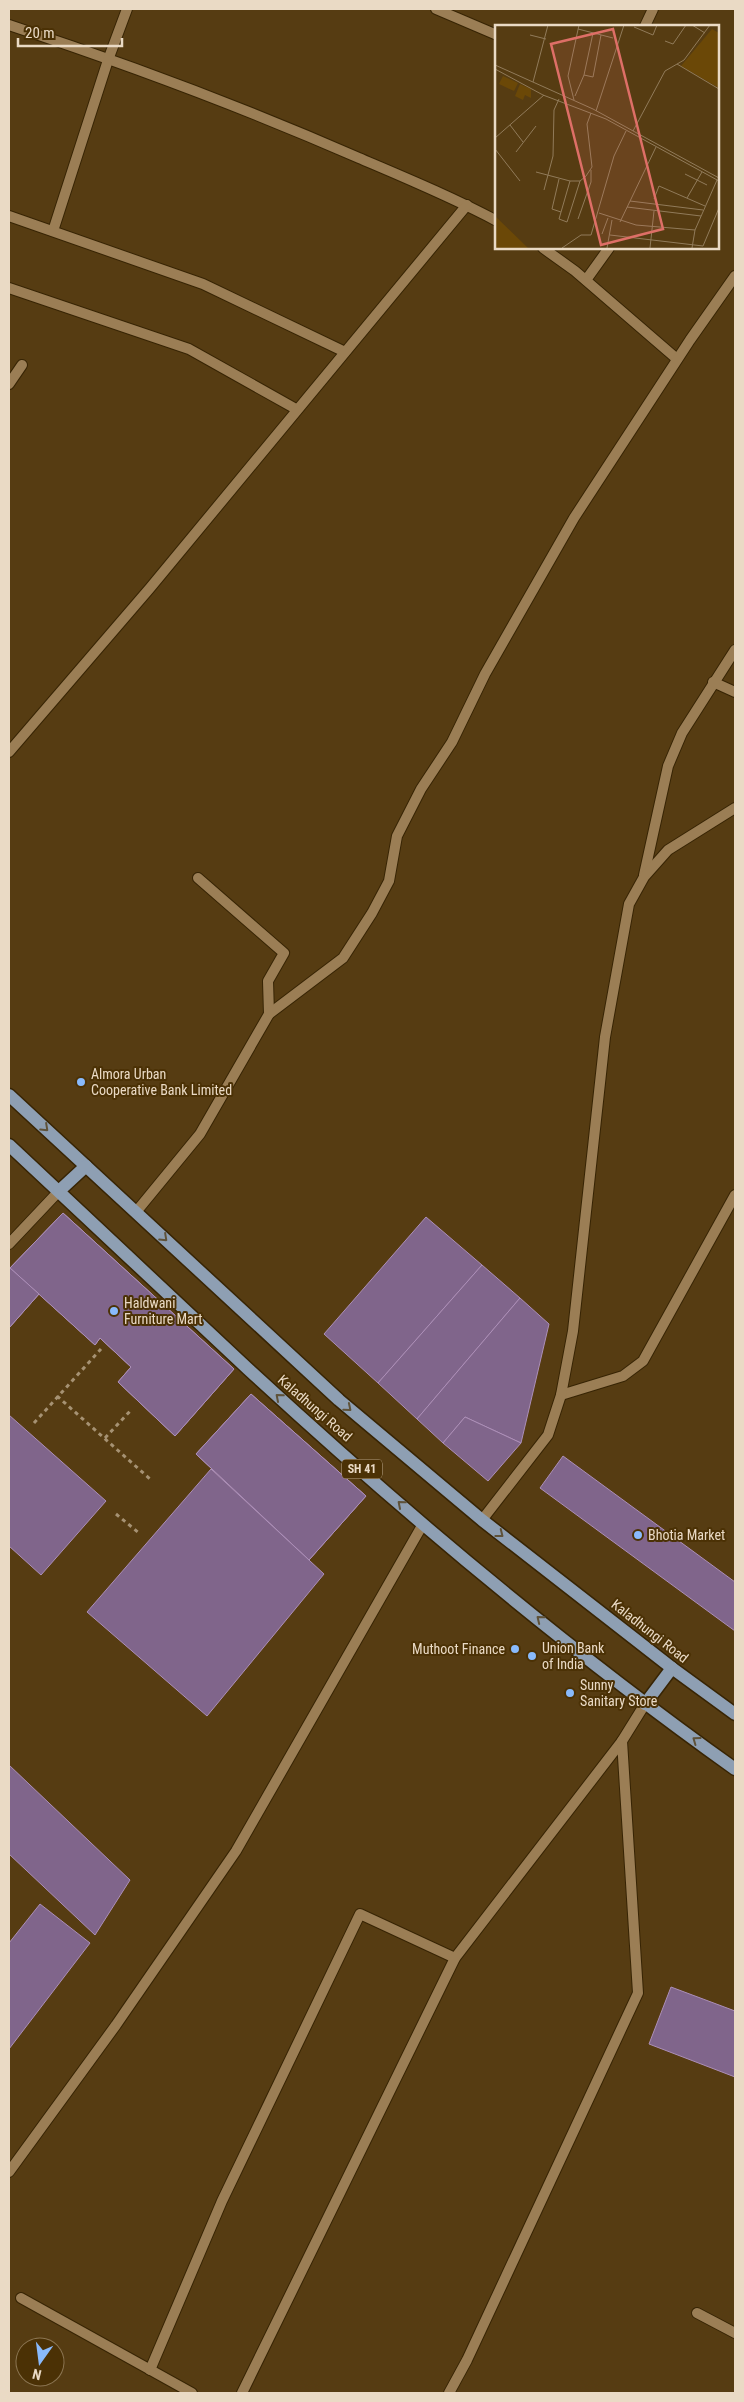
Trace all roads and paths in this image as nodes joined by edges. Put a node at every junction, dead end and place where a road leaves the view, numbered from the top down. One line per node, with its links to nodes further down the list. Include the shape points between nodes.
1 (127, 9): 7 (street)
2 (436, 9): 6 (street)
3 (653, 9): 5 (street)
4 (9, 25): 7 (street)
5 (645, 25)
6 (495, 35)
7 (108, 60): 8 (street, via 293,129); 11 (street)
8 (467, 205): 10 (street); 17 (street)
9 (9, 216): 11 (street)
10 (495, 220)
11 (53, 231): 17 (street, via 203,284)
12 (546, 249): 15 (street)
13 (608, 249): 15 (street)
14 (735, 276): 18 (street)
15 (586, 280): 18 (street)
16 (9, 288): 21 (street, via 189,349)
17 (344, 351): 21 (street)
18 (677, 359): 29 (street, via 574,518 485,674 452,742 421,789 397,836 389,881 372,913 343,958)
19 (22, 365): 20 (street)
20 (9, 384)
21 (296, 409): 25 (street, via 150,588)
22 (735, 650): 23 (street)
23 (713, 682): 24 (street); 27 (street, via 682,733 668,766)
24 (735, 692)
25 (9, 752)
26 (735, 808): 27 (street, via 668,850)
27 (644, 877): 38 (street, via 629,904 606,1027 573,1331)
28 (198, 878): 29 (street, via 284,953 268,981)
29 (269, 1014): 35 (street, via 200,1134)
30 (9, 1095): 32 (main road, Kaladhungi Road / SH 41, one-way to 32)
31 (9, 1145): 33 (main road, Kaladhungi Road / SH 41)
32 (86, 1166): 33 (main road); 35 (main road, Kaladhungi Road / SH 41)
33 (59, 1191): 36 (street); 46 (main road, Kaladhungi Road / SH 41, one-way to 33, via 250,1370)
34 (735, 1195): 38 (street, via 644,1361 623,1376)
35 (136, 1212): 45 (main road, Kaladhungi Road / SH 41, one-way to 45, via 339,1400)
36 (9, 1244)
37 (101, 1349): 39 (path)
38 (561, 1395): 45 (street, via 548,1435)
39 (57, 1396): 41 (path); 42 (path)
40 (132, 1409): 42 (path)
41 (34, 1423)
42 (105, 1438): 43 (path)
43 (150, 1479)
44 (116, 1514): 47 (path)
45 (482, 1520): 48 (main road, Kaladhungi Road / SH 41, one-way to 48)
46 (424, 1524): 49 (main road, Kaladhungi Road / SH 41, one-way to 46); 54 (street, via 236,1851)
47 (138, 1533)
48 (672, 1668): 49 (main road); 50 (main road, Kaladhungi Road / SH 41)
49 (645, 1704): 51 (street); 52 (main road, Kaladhungi Road / SH 41, one-way to 49)
50 (735, 1714)
51 (622, 1741): 53 (street); 61 (street, via 638,1993 472,2351)
52 (735, 1769)
53 (455, 1958): 58 (street, via 360,1914 222,2201); 60 (street)
54 (9, 2172)
55 (21, 2298): 58 (street)
56 (697, 2313): 57 (street)
57 (735, 2333)
58 (150, 2370): 59 (street)
59 (192, 2393)
60 (242, 2393)
61 (449, 2393)

